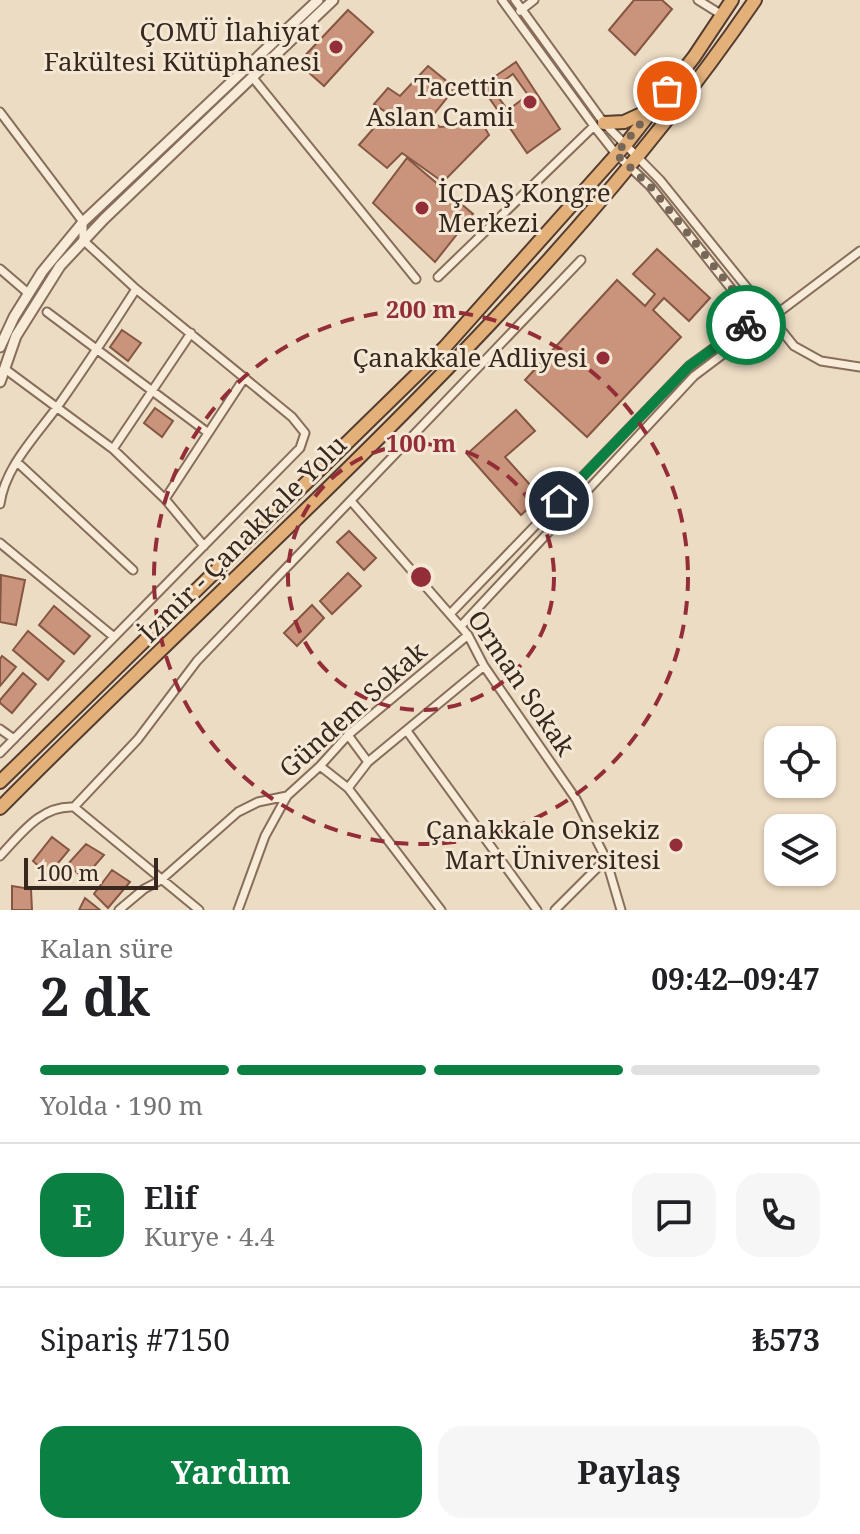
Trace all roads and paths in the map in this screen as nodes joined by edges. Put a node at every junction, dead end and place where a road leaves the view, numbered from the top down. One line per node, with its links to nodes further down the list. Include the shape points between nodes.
1 (318, 0): 22 (street)
2 (333, 0): 12 (street)
3 (502, 0): 11 (street)
4 (515, 0): 9 (street)
5 (534, 0): 9 (street)
6 (698, 0): 10 (street)
7 (732, 0): 10 (highway, İzmir - Çanakkale Yolu)
8 (755, 0): 18 (highway, İzmir - Çanakkale Yolu)
9 (522, 10): 11 (street); 15 (street)
10 (722, 15): 13 (highway, İzmir - Çanakkale Yolu)
11 (513, 16): 15 (street)
12 (253, 78): 23 (street); 28 (street)
13 (654, 108): 15 (highway, via 624,122); 16 (highway, İzmir - Çanakkale Yolu)
14 (0, 112): 22 (street)
15 (599, 124): 16 (street); 17 (street); 27 (street)
16 (626, 144): 17 (highway, İzmir - Çanakkale Yolu); 18 (street)
17 (616, 154): 19 (street); 65 (highway, İzmir - Çanakkale Yolu, via 445,347)
18 (639, 157): 19 (highway, İzmir - Çanakkale Yolu); 20 (street)
19 (630, 167): 21 (street); 69 (highway, İzmir - Çanakkale Yolu, via 474,342)
20 (674, 199): 21 (street); 32 (street)
21 (666, 205): 33 (street)
22 (83, 222): 23 (street); 30 (street)
23 (83, 240): 29 (street); 39 (street, via 16,336)
24 (860, 251): 32 (street)
25 (581, 260): 48 (street)
26 (0, 269): 30 (street)
27 (438, 277)
28 (416, 279)
29 (136, 289): 35 (street); 37 (street)
30 (28, 293): 36 (street)
31 (47, 312): 37 (street)
32 (772, 317): 34 (street); 38 (street, via 794,346 821,361)
33 (755, 318): 34 (street); 53 (street, via 689,366)
34 (761, 327): 54 (street, via 694,376)
35 (191, 333): 40 (street); 42 (street)
36 (0, 347)
37 (97, 350): 42 (street); 43 (street)
38 (860, 367)
39 (5, 369): 41 (street); 43 (street)
40 (245, 377): 44 (street); 51 (street, via 305,433 300,448)
41 (0, 382)
42 (151, 392): 44 (street); 45 (street)
43 (57, 407): 45 (street); 46 (street)
44 (207, 432): 47 (street)
45 (113, 449): 47 (street)
46 (17, 462): 49 (street); 52 (street)
47 (165, 499): 51 (street)
48 (351, 501): 53 (street, Orman Sokak); 68 (street, via 197,661 138,739)
49 (0, 504)
50 (0, 543): 56 (street)
51 (204, 546): 56 (street)
52 (133, 570)
53 (451, 613): 54 (street, Orman Sokak)
54 (461, 626): 55 (street, Orman Sokak)
55 (468, 635): 57 (street, Orman Sokak); 60 (street, Gündem Sokak)
56 (114, 637): 61 (street)
57 (484, 666): 59 (street); 71 (street, Orman Sokak, via 576,799)
58 (0, 729): 61 (street)
59 (407, 731): 63 (street); 77 (street)
60 (348, 735): 63 (street); 64 (street, Gündem Sokak)
61 (14, 739): 62 (street)
62 (0, 753)
63 (368, 762): 66 (street)
64 (320, 766): 66 (street); 67 (street, Gündem Sokak)
65 (0, 782)
66 (348, 788): 76 (street)
67 (287, 796): 72 (street, via 238,812); 75 (street, Gündem Sokak, via 265,836)
68 (74, 807): 70 (street, via 59,806 39,816); 72 (street)
69 (0, 808)
70 (0, 856)
71 (606, 859): 78 (street); 79 (street, Orman Sokak)
72 (161, 880): 73 (street); 74 (street)
73 (119, 910)
74 (199, 910)
75 (238, 910)
76 (441, 910)
77 (537, 910)
78 (555, 910)
79 (621, 910)

